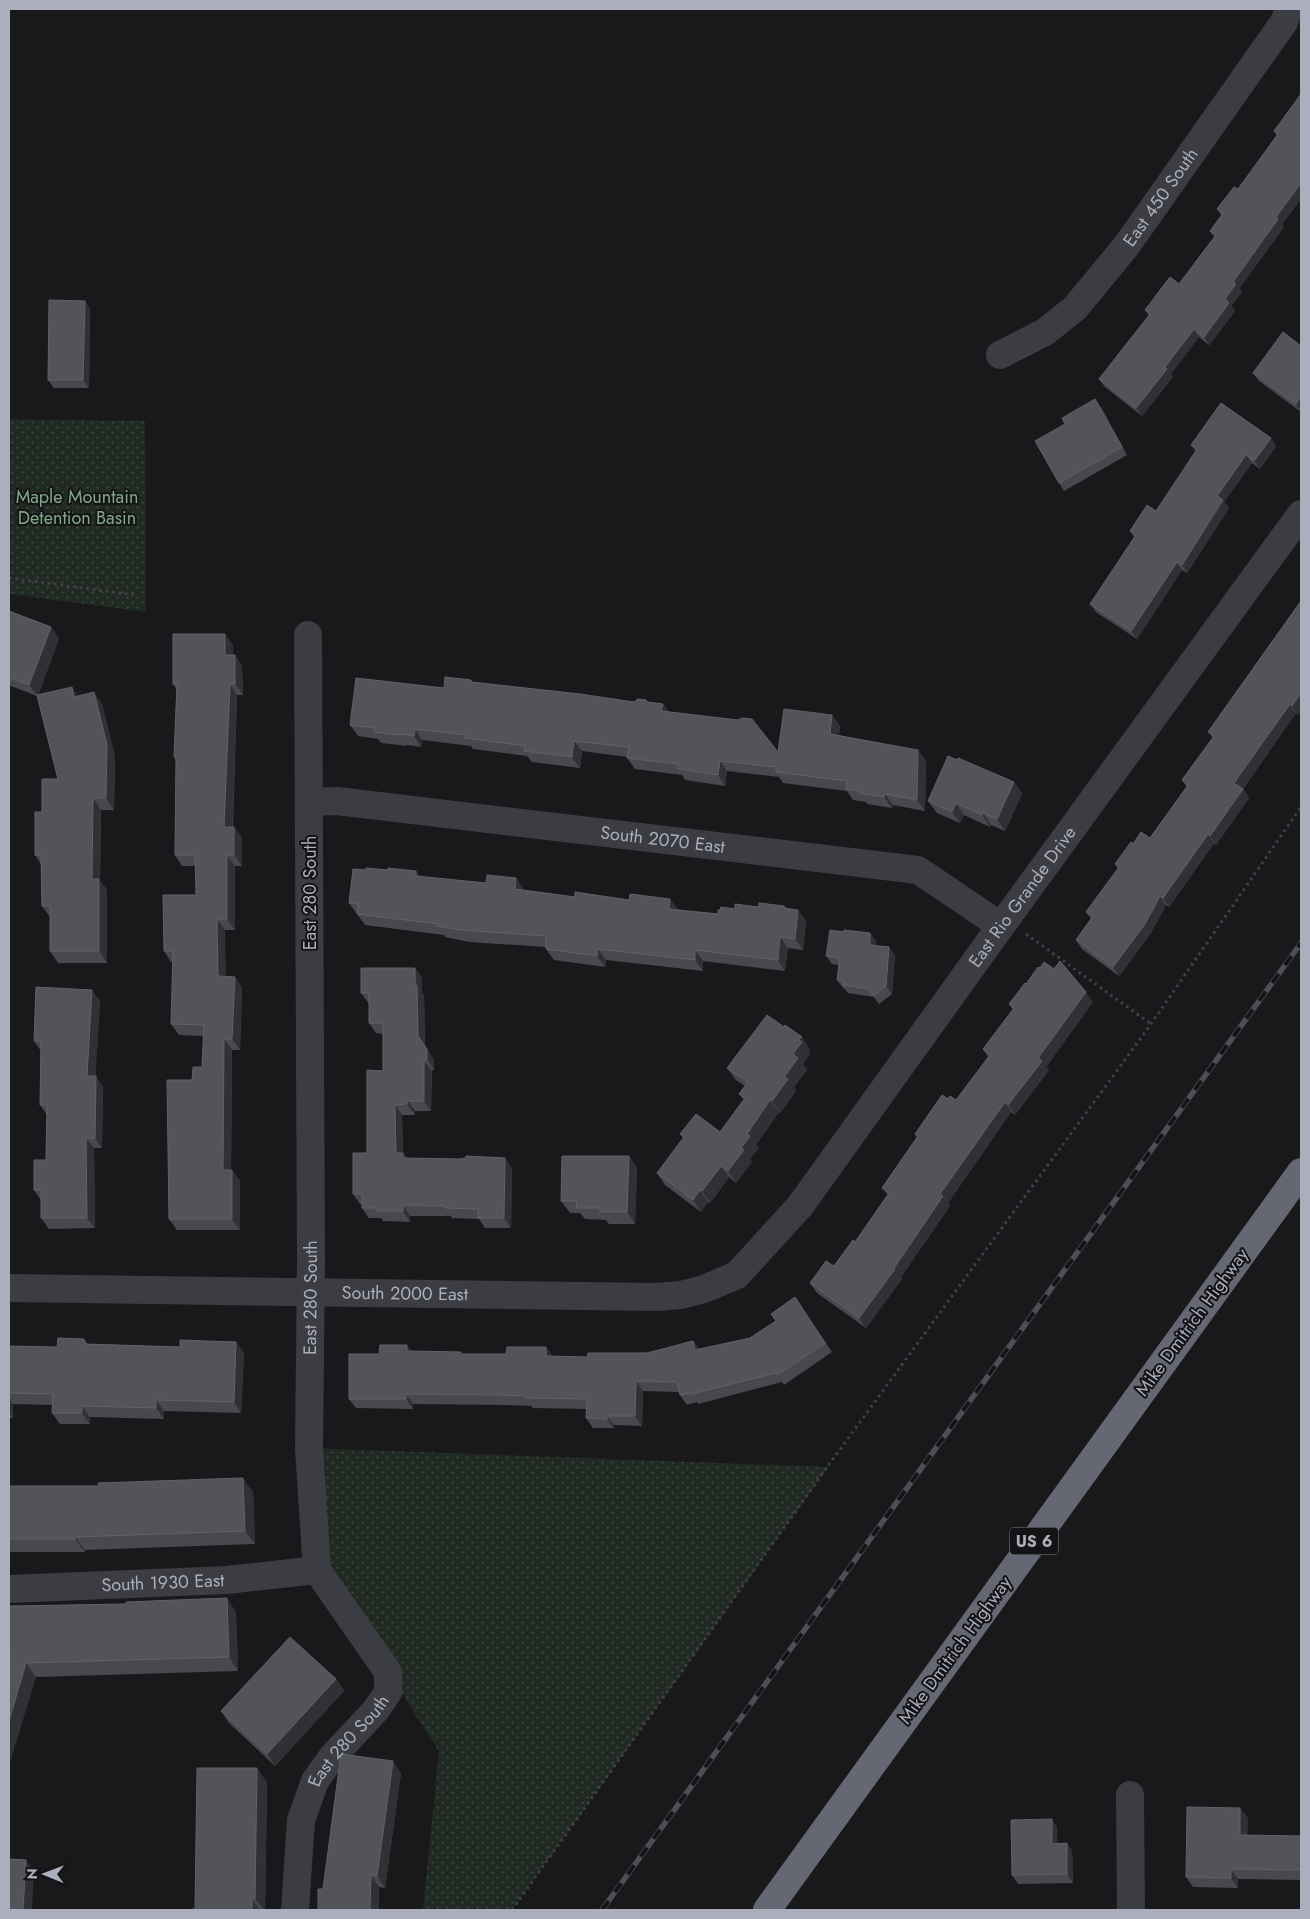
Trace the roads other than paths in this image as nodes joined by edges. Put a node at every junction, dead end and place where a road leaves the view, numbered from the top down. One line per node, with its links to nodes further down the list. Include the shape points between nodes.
1 (1289, 9): 2 (street, East 450 South, via 1284,22 1127,245 1075,308 1046,332)
2 (1000, 354)
3 (1301, 514): 6 (street, East Rio Grande Drive)
4 (308, 635): 5 (street, East 280 South)
5 (309, 802): 6 (street, South 2070 East, via 337,801 918,870); 10 (street, East 280 South)
6 (1013, 930): 8 (street, East Rio Grande Drive, via 800,1206)
7 (1301, 1172): 15 (highway, Mike Dmitrich Highway / US 6)
8 (737, 1275): 10 (street, South 2000 East, via 704,1289 657,1297)
9 (9, 1288): 10 (street, South 2000 East)
10 (311, 1292): 11 (street, East 280 South, via 309,1448)
11 (317, 1570): 12 (street, South 1930 East, via 227,1580); 14 (street, East 280 South, via 388,1672 388,1692 315,1781 301,1820)
12 (9, 1589)
13 (1130, 1795): 16 (street)
14 (294, 1910)
15 (767, 1910)
16 (1131, 1910)

